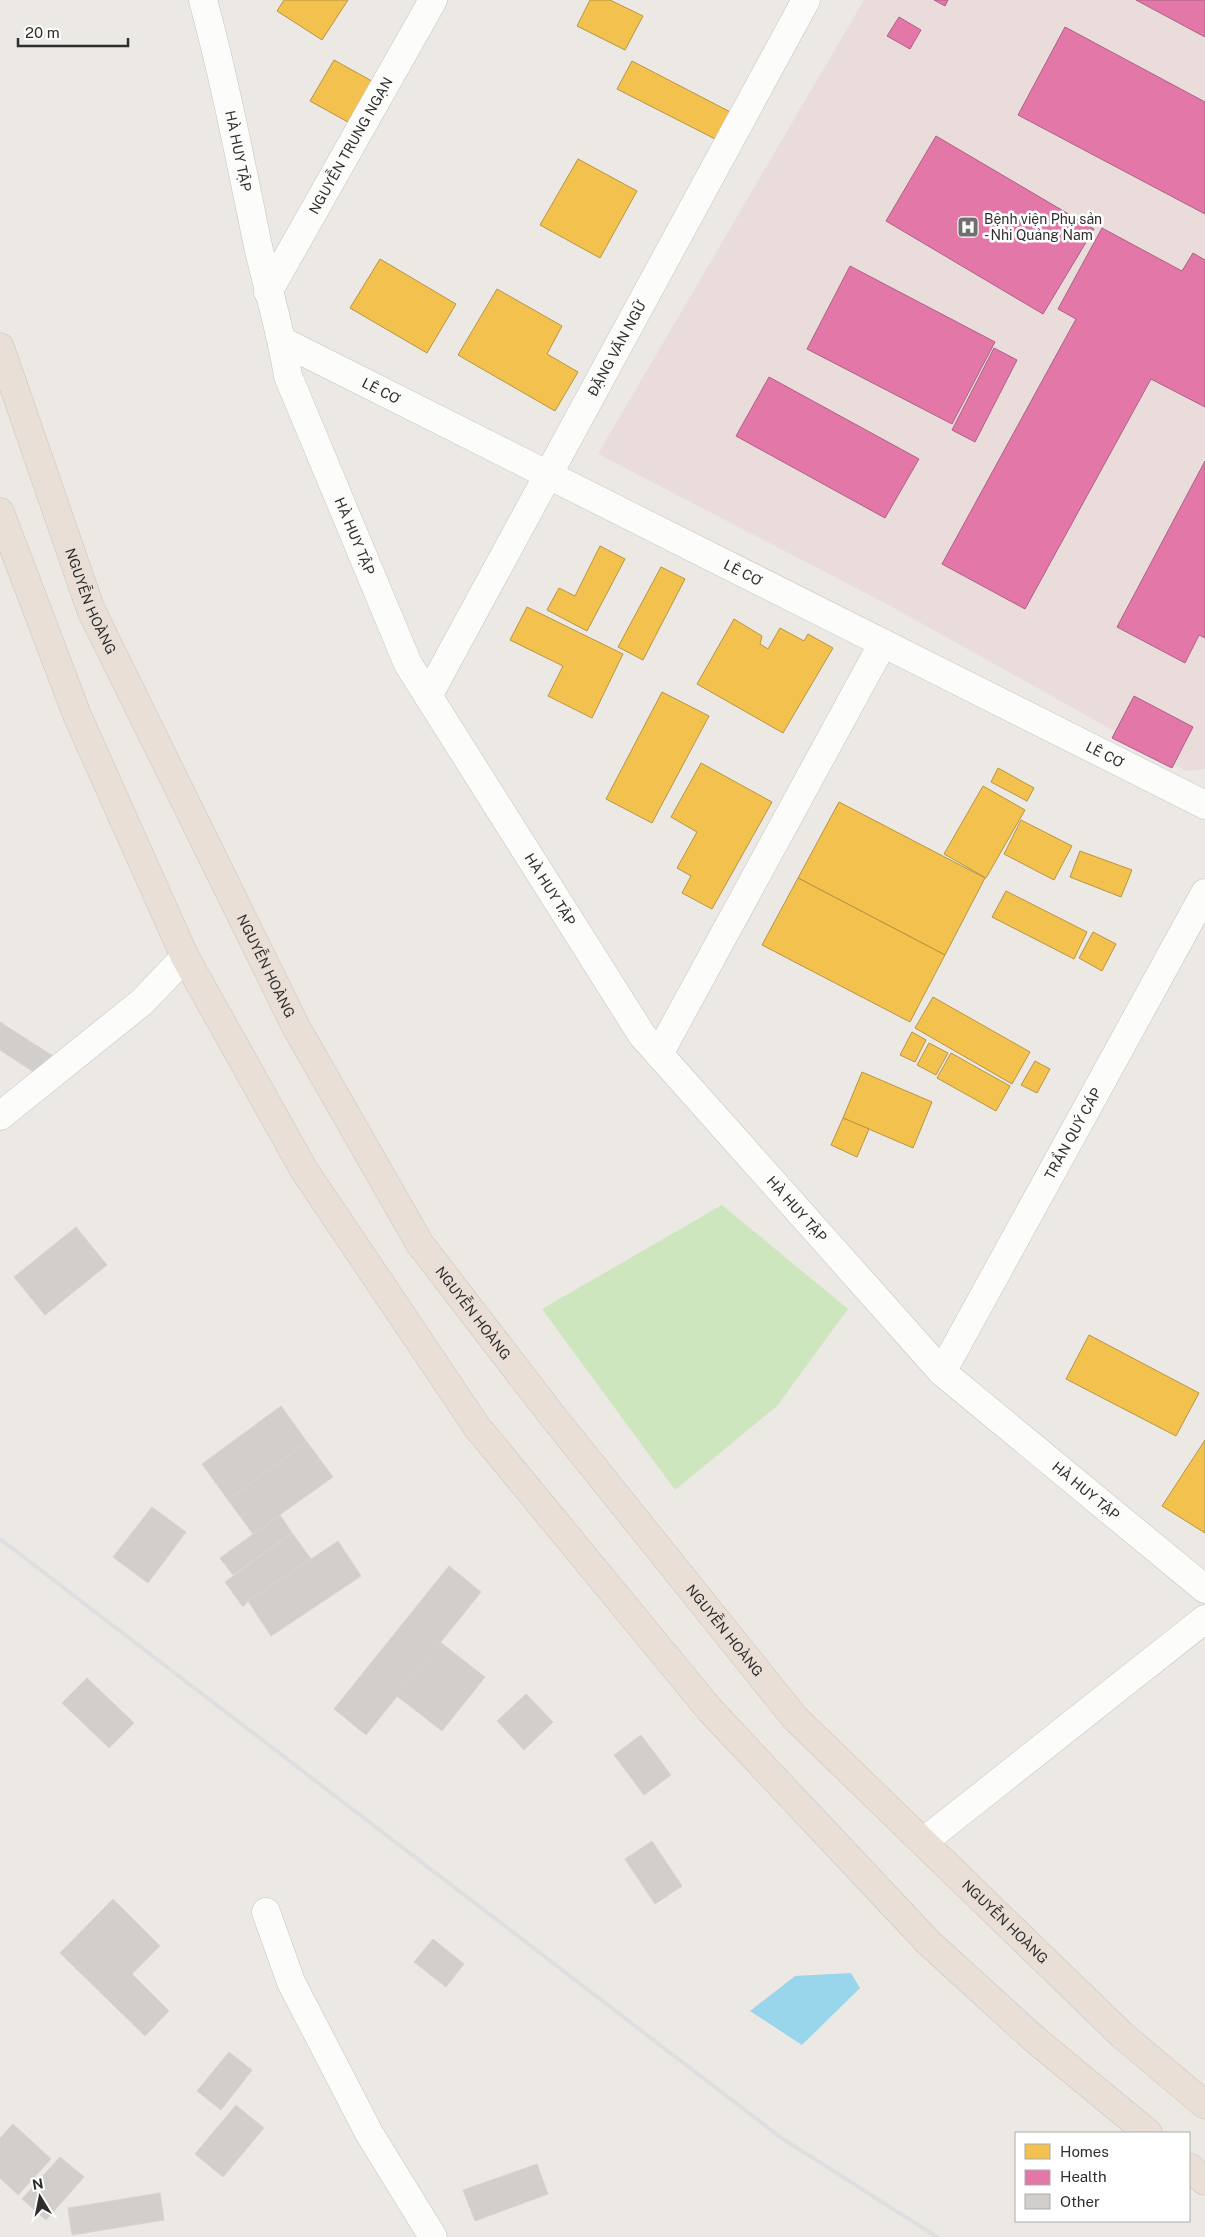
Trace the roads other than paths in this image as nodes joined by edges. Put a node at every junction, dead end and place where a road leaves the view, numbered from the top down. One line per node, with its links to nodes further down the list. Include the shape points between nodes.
1 (204, 0): 4 (street, HÀ HUY TẬP)
2 (433, 0): 4 (street, NGUYỄN TRUNG NGẠN)
3 (806, 0): 7 (street, ĐẶNG VĂN NGỮ)
4 (268, 292): 5 (street, HÀ HUY TẬP)
5 (282, 342): 7 (street, LÊ CƠ); 10 (street, HÀ HUY TẬP, via 288,376 408,664)
6 (0, 347): 19 (highway, NGUYỄN HOÀNG, via 91,610 296,1027 420,1244 554,1418 795,1718)
7 (549, 475): 9 (street, LÊ CƠ); 10 (street, ĐẶNG VĂN NGỮ)
8 (0, 512): 13 (highway, via 76,715)
9 (883, 643): 11 (street, LÊ CƠ); 14 (street)
10 (428, 696): 14 (street, HÀ HUY TẬP, via 642,1035)
11 (1205, 805)
12 (1205, 893): 16 (street, TRẦN QUÝ CÁP)
13 (185, 957): 15 (street, via 142,1002); 22 (highway, via 304,1170 477,1427 710,1710 929,1944 1032,2037)
14 (659, 1054): 16 (street, HÀ HUY TẬP)
15 (0, 1116)
16 (942, 1372): 17 (street, HÀ HUY TẬP)
17 (1205, 1589)
18 (1205, 1619): 19 (street)
19 (923, 1842): 21 (highway, NGUYỄN HOÀNG, via 1122,2035)
20 (266, 1912): 25 (street, via 291,1982 369,2133)
21 (1205, 2105)
22 (1147, 2132)
23 (1190, 2168): 24 (highway)
24 (1205, 2180)
25 (433, 2237)

